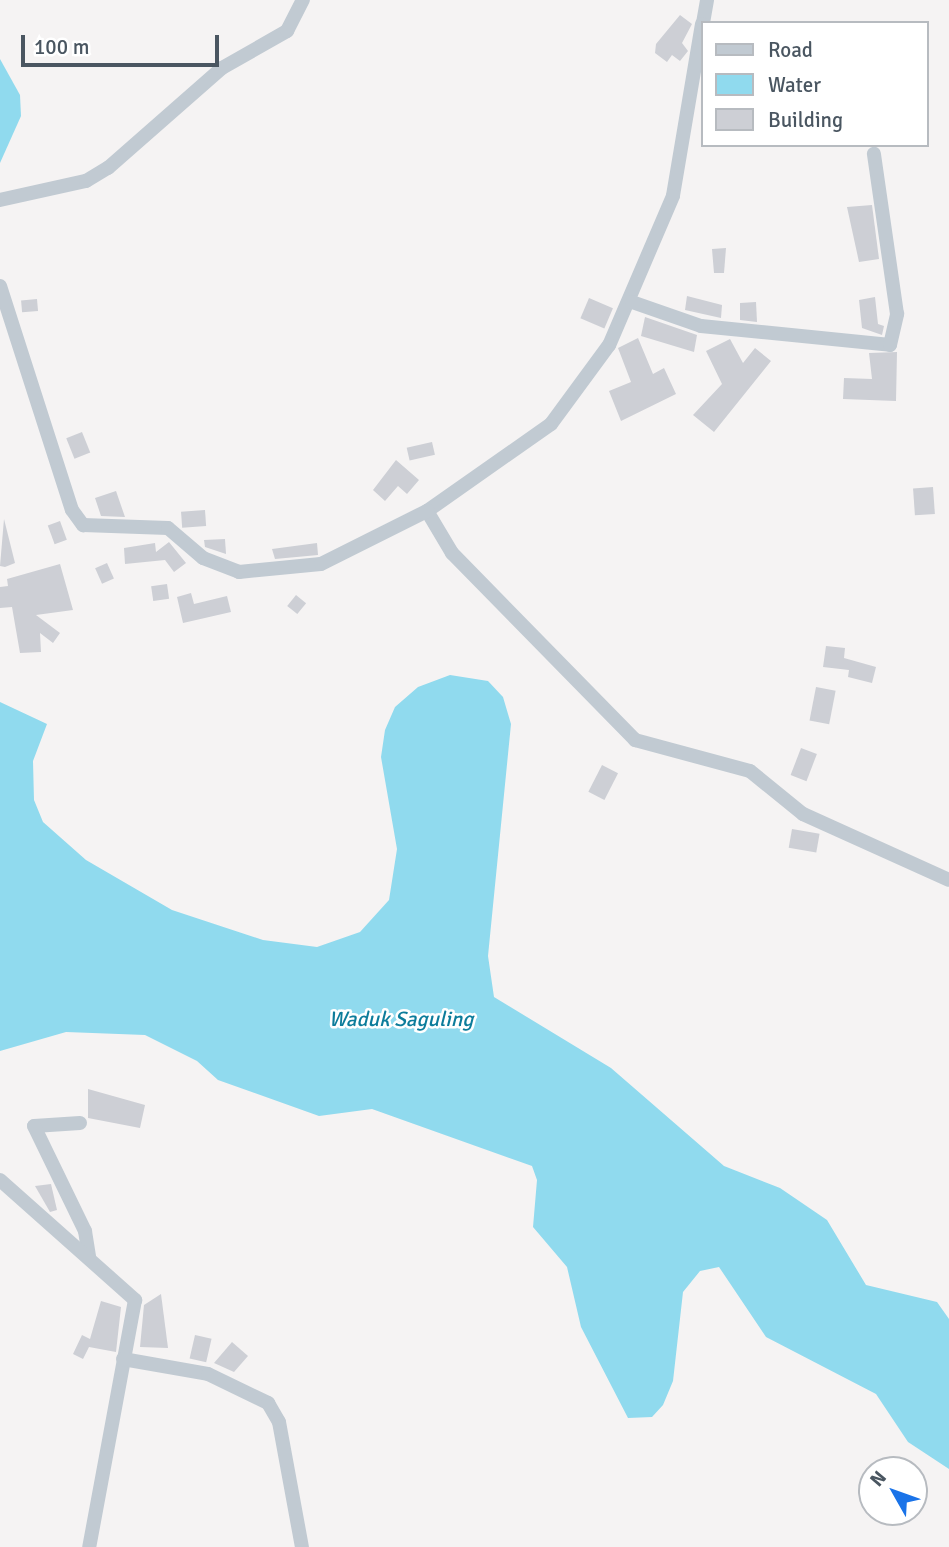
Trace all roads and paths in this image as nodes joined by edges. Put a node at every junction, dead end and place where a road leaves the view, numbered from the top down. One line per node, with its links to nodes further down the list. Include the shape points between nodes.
1 (303, 0): 6 (street, via 286,31 222,68 108,168 86,181)
2 (707, 0): 3 (street)
3 (703, 21)
4 (701, 30): 8 (street, via 673,196)
5 (874, 154): 8 (street, via 897,314 890,345 701,326)
6 (0, 200)
7 (0, 286): 9 (street, via 72,510 83,525 168,528 203,558 239,572 321,564)
8 (632, 302): 9 (street, via 591,376 551,424)
9 (427, 512): 10 (street, via 452,553 635,740 750,771 803,814)
10 (949, 880)
11 (80, 1123): 13 (street, via 34,1126 85,1231)
12 (0, 1180): 13 (street)
13 (89, 1257): 14 (street, via 135,1300)
14 (123, 1359): 15 (street); 16 (street, via 208,1374 268,1403 279,1422)
15 (89, 1547)
16 (302, 1547)

